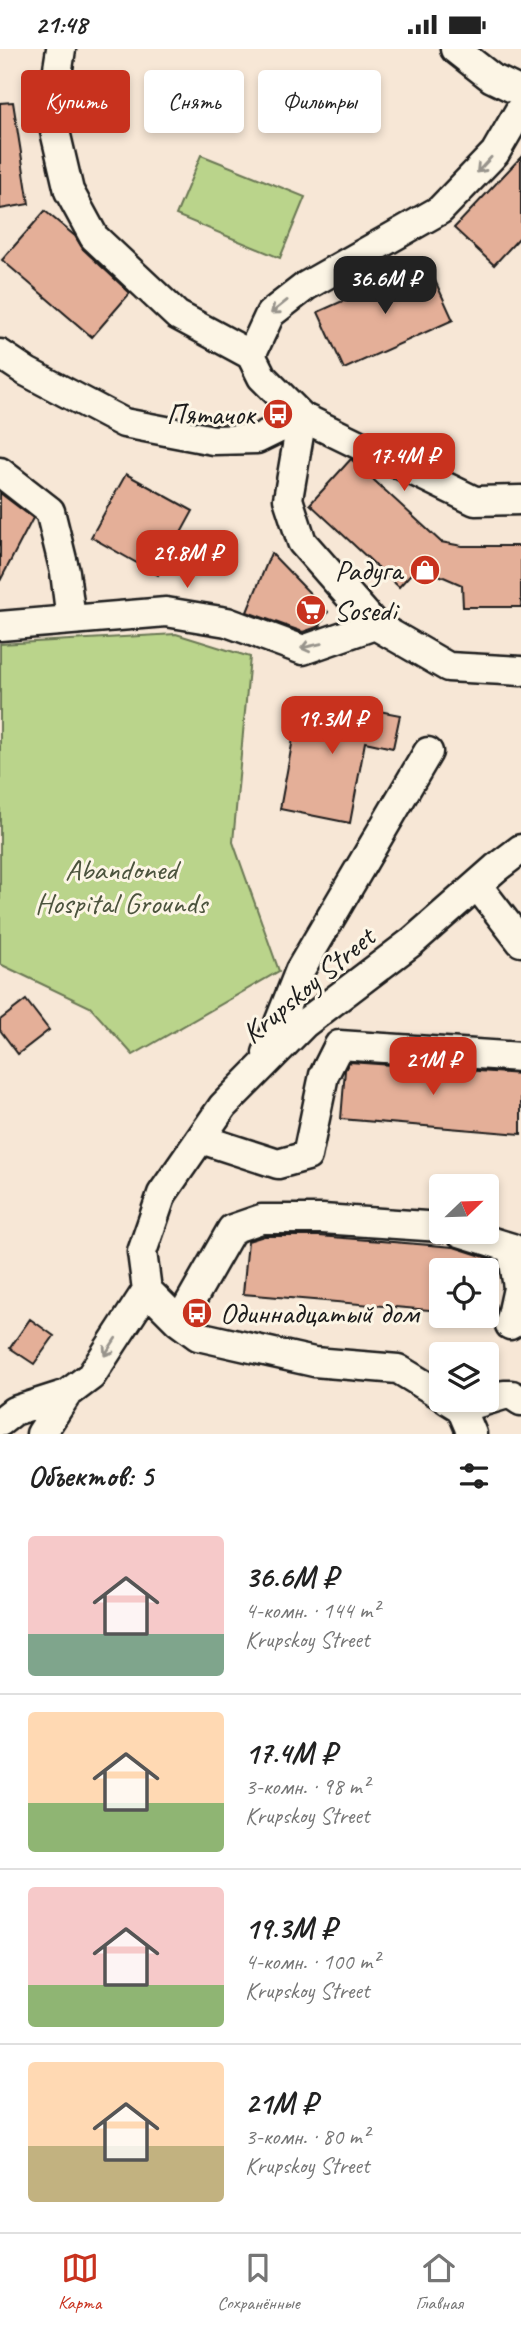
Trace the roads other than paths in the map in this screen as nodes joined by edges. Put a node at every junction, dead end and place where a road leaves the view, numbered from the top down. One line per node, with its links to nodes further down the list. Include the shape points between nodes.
1 (61, 49): 6 (street, via 51,114 69,191 94,237 177,315)
2 (455, 49): 3 (street, via 492,78)
3 (521, 92)
4 (521, 108): 6 (street, one-way to 6, via 495,153 440,210 306,286 270,314)
5 (0, 354): 7 (street, via 124,423 214,440 257,439)
6 (251, 355): 7 (street, via 262,377)
7 (302, 417): 9 (street, via 475,501); 11 (street, via 288,499 302,542)
8 (0, 472): 10 (street, via 50,511)
9 (521, 500)
10 (71, 620): 11 (street, one-way to 10, via 303,650 227,622 166,612); 12 (street)
11 (375, 625): 13 (street, via 448,667)
12 (0, 627)
13 (521, 671)
14 (428, 752): 19 (street, via 300,970)
15 (521, 849): 16 (street, Krupskoy Street)
16 (477, 885): 17 (street); 19 (street, Krupskoy Street, via 413,941 305,1023)
17 (521, 942)
18 (521, 1057): 20 (street, via 339,1045 324,1075 307,1156 278,1164)
19 (262, 1065): 20 (street, Krupskoy Street, via 223,1106)
20 (201, 1139): 23 (street, Krupskoy Street, via 162,1194 142,1252)
21 (429, 1226): 24 (street, via 261,1219 232,1229)
22 (499, 1244): 25 (street, via 512,1248 518,1288)
23 (146, 1290): 24 (street); 27 (street, one-way to 27, via 92,1376)
24 (179, 1322): 26 (street, via 198,1336 314,1362 398,1369)
25 (510, 1325)
26 (429, 1388)
27 (67, 1394): 31 (street, via 14,1411); 32 (street)
28 (499, 1395): 29 (street, via 512,1395)
29 (521, 1401)
30 (457, 1412): 33 (street)
31 (0, 1422)
32 (41, 1434)
33 (472, 1434)

